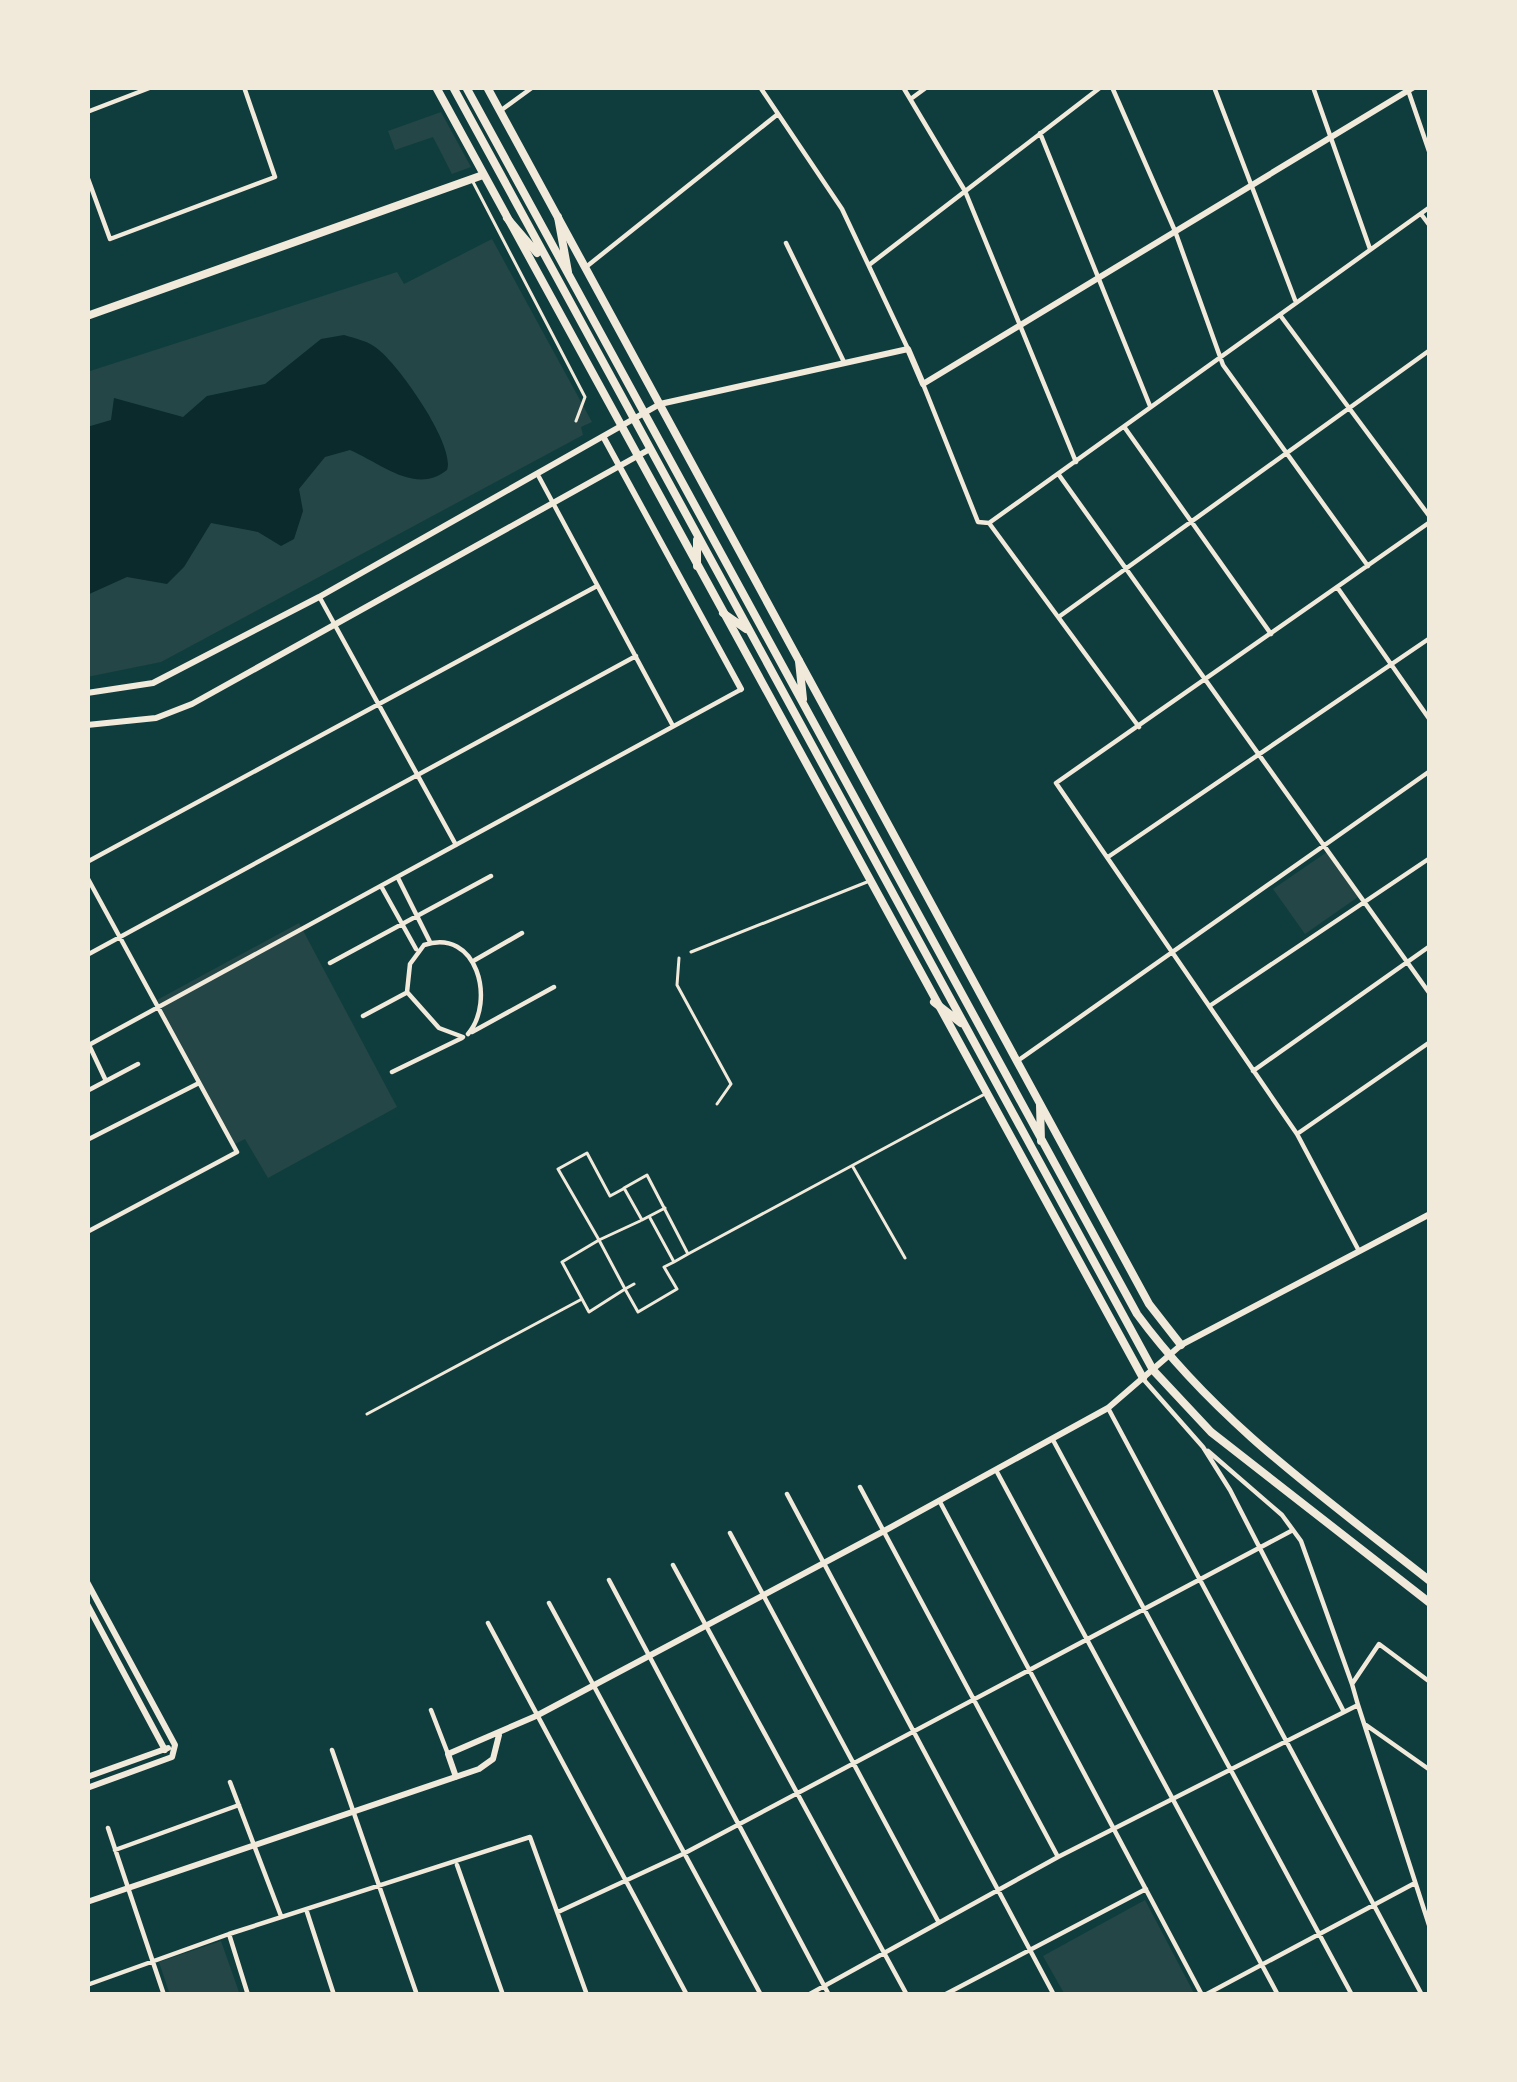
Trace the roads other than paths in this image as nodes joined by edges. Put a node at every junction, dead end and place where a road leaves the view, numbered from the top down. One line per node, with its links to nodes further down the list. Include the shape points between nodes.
1 (152, 87): 18 (street)
2 (244, 87): 24 (street, via 275,177 110,238)
3 (436, 87): 23 (main road)
4 (453, 87): 38 (main road)
5 (466, 87): 40 (main road)
6 (487, 87): 17 (main road)
7 (532, 87): 17 (street)
8 (760, 87): 19 (street)
9 (903, 87): 16 (street)
10 (927, 87): 16 (street)
11 (1101, 87): 20 (street)
12 (1112, 87): 33 (street)
13 (1214, 87): 26 (street)
14 (1312, 87): 21 (street)
15 (1410, 88): 21 (street); 22 (street)
16 (910, 99): 27 (street)
17 (500, 111): 30 (main road)
18 (87, 112)
19 (778, 114): 36 (street); 37 (street)
20 (1040, 134): 27 (street); 39 (street)
21 (1331, 137): 26 (street); 35 (street)
22 (1430, 154)
23 (483, 175): 25 (main road); 31 (main road)
24 (87, 176)
25 (471, 179): 43 (main road); 55 (street, via 585,397)
26 (1254, 184): 33 (street); 41 (street)
27 (965, 190): 36 (street); 44 (street)
28 (1430, 207): 29 (street)
29 (1421, 214): 32 (street); 35 (street)
30 (558, 217): 37 (main road); 40 (main road)
31 (506, 218): 38 (main road); 57 (main road)
32 (1430, 226)
33 (1175, 231): 39 (street); 47 (street)
34 (786, 243): 48 (street)
35 (1370, 249): 41 (street)
36 (869, 265): 45 (street)
37 (586, 266): 50 (main road)
38 (549, 267): 54 (main road)
39 (1098, 278): 44 (street); 51 (street)
40 (570, 280): 53 (main road)
41 (1295, 300): 42 (street)
42 (1279, 313): 47 (street); 52 (street)
43 (87, 316)
44 (1021, 326): 49 (street); 64 (street)
45 (908, 349): 48 (street); 49 (street)
46 (1430, 350): 52 (street)
47 (1223, 352): 51 (street); 62 (street, via 1223,364)
48 (845, 363): 50 (street)
49 (923, 384): 71 (street, via 978,521)
50 (660, 404): 53 (street); 58 (main road)
51 (1150, 406): 56 (street)
52 (1349, 408): 62 (street); 69 (street)
53 (641, 414): 54 (street); 60 (main road)
54 (632, 420): 57 (street); 61 (main road)
55 (576, 421)
56 (1124, 426): 64 (street); 70 (street)
57 (622, 427): 59 (street); 63 (main road)
58 (676, 434): 60 (street); 86 (main road)
59 (604, 438): 65 (street); 67 (street)
60 (659, 444): 61 (street); 92 (main road)
61 (648, 450): 63 (street); 72 (main road)
62 (1287, 453): 70 (street); 74 (street)
63 (637, 456): 65 (street); 73 (main road)
64 (1076, 462): 66 (street)
65 (619, 466): 68 (street); 89 (street)
66 (1059, 475): 71 (street); 75 (street)
67 (538, 477): 68 (street); 78 (street)
68 (553, 503): 76 (street); 81 (street)
69 (1430, 520): 74 (street)
70 (1191, 522): 75 (street); 83 (street)
71 (988, 523): 80 (street)
72 (697, 539): 73 (main road); 82 (main road)
73 (697, 566): 79 (main road)
74 (1368, 566): 77 (street)
75 (1126, 568): 80 (street); 88 (street)
76 (598, 586): 85 (street); 91 (street)
77 (1337, 587): 83 (street); 87 (street)
78 (319, 597): 81 (street); 90 (street, via 153,683)
79 (723, 613): 82 (main road); 108 (main road)
80 (1060, 616): 96 (street)
81 (334, 624): 91 (street); 94 (street, via 192,704 156,718)
82 (748, 630): 132 (main road)
83 (1271, 634): 88 (street)
84 (1430, 638): 87 (street)
85 (636, 656): 95 (street); 99 (street)
86 (800, 661): 92 (main road); 136 (main road)
87 (1392, 666): 93 (street); 97 (street)
88 (1207, 679): 96 (street); 97 (street)
89 (741, 689): 95 (street)
90 (87, 693)
91 (378, 705): 99 (street); 104 (street)
92 (803, 706): 148 (main road)
93 (1430, 720)
94 (87, 725)
95 (673, 726): 100 (street)
96 (1139, 727): 102 (street, via 1056,783)
97 (1259, 752): 101 (street); 102 (street)
98 (1430, 771): 101 (street)
99 (417, 775): 100 (street); 114 (street)
100 (456, 845): 107 (street)
101 (1327, 845): 110 (street); 119 (street)
102 (1107, 858): 119 (street)
103 (1430, 858): 110 (street)
104 (87, 862)
105 (491, 876): 111 (street)
106 (87, 877): 114 (street)
107 (397, 877): 109 (street); 111 (street)
108 (869, 882): 118 (street); 128 (main road)
109 (381, 886): 112 (street); 130 (street)
110 (1366, 902): 122 (street); 129 (street)
111 (417, 916): 112 (street); 115 (street)
112 (402, 924): 117 (street); 123 (street)
113 (522, 933): 124 (street)
114 (120, 938): 120 (street); 130 (street)
115 (430, 942): 117 (street); 124 (street, via 450,944)
116 (1430, 946): 122 (street)
117 (417, 951): 126 (street)
118 (691, 952)
119 (1172, 952): 129 (street); 136 (street)
120 (87, 956)
121 (679, 958): 144 (street, via 676,985 731,1084)
122 (1407, 961): 127 (street); 138 (street)
123 (330, 962)
124 (473, 962): 133 (street, via 484,992 478,1022)
125 (554, 987): 133 (street)
126 (407, 992): 131 (street); 133 (street, via 423,1013)
127 (1430, 994)
128 (934, 1002): 132 (main road); 143 (main road)
129 (1209, 1006): 138 (street)
130 (158, 1008): 135 (street); 141 (street)
131 (363, 1016)
132 (964, 1026): 168 (main road)
133 (465, 1036): 139 (street)
134 (1430, 1042): 146 (street)
135 (88, 1046): 140 (street)
136 (1016, 1063): 145 (main road)
137 (138, 1064): 140 (street)
138 (1253, 1071): 146 (street)
139 (392, 1072)
140 (106, 1081): 142 (street)
141 (199, 1083): 147 (street); 155 (street, via 237,1152)
142 (87, 1091)
143 (985, 1094): 149 (street); 169 (main road)
144 (718, 1104)
145 (1040, 1106): 148 (main road); 166 (main road, via 1149,1304)
146 (1297, 1134): 158 (street)
147 (87, 1140)
148 (1041, 1142): 167 (main road)
149 (852, 1165): 157 (street); 159 (street)
150 (624, 1188): 151 (street, via 647,1175); 154 (street); 156 (street, via 610,1196 587,1153 558,1169)
151 (664, 1208): 153 (street); 157 (street)
152 (1430, 1214): 158 (street)
153 (650, 1216): 154 (street); 160 (street)
154 (642, 1220): 156 (street)
155 (87, 1232)
156 (598, 1240): 164 (street); 165 (street, via 562,1262)
157 (688, 1254): 160 (street)
158 (1360, 1254): 166 (street)
159 (905, 1258)
160 (674, 1262): 161 (street)
161 (664, 1267): 162 (street); 164 (street, via 677,1289 638,1312)
162 (653, 1273)
163 (634, 1284): 164 (street)
164 (625, 1289): 165 (street, via 589,1312)
165 (582, 1299): 171 (street)
166 (1181, 1345): 167 (street)
167 (1168, 1356): 168 (street); 186 (main road, via 1232,1425)
168 (1153, 1370): 169 (street); 190 (main road, via 1177,1400)
169 (1143, 1378): 170 (street); 173 (street)
170 (1108, 1408): 172 (street); 184 (street)
171 (367, 1414)
172 (1052, 1438): 174 (street); 192 (street)
173 (1203, 1447): 178 (street); 181 (street)
174 (995, 1469): 177 (street); 195 (street)
175 (860, 1487): 179 (street)
176 (787, 1494): 182 (street)
177 (938, 1500): 179 (street); 197 (street)
178 (1293, 1530): 181 (street); 199 (street)
179 (884, 1531): 182 (street); 201 (street)
180 (730, 1533): 188 (street)
181 (1261, 1546): 184 (street); 204 (street)
182 (824, 1563): 188 (street); 207 (street)
183 (673, 1565): 194 (street)
184 (1202, 1576): 192 (street); 209 (street)
185 (609, 1580): 196 (street)
186 (1430, 1581)
187 (87, 1583): 189 (street)
188 (764, 1596): 194 (street); 213 (street)
189 (89, 1597): 210 (street)
190 (1430, 1603)
191 (548, 1604): 200 (street)
192 (1144, 1606): 195 (street); 215 (street)
193 (488, 1623): 205 (street)
194 (707, 1626): 196 (street); 220 (street)
195 (1088, 1637): 197 (street); 221 (street)
196 (648, 1656): 200 (street); 224 (street)
197 (1030, 1667): 201 (street); 226 (street)
198 (1430, 1682): 199 (street, via 1379,1644)
199 (1352, 1684): 202 (street)
200 (592, 1686): 205 (street); 229 (street)
201 (972, 1696): 207 (street); 230 (street)
202 (1358, 1705): 204 (street); 206 (street)
203 (431, 1710): 212 (street)
204 (1344, 1712): 209 (street)
205 (536, 1716): 208 (street); 232 (street)
206 (1364, 1724): 214 (street); 233 (street)
207 (914, 1729): 213 (street); 236 (street)
208 (499, 1735): 212 (street); 217 (street, via 493,1760)
209 (1289, 1742): 215 (street); 239 (street)
210 (171, 1749): 216 (street); 219 (street)
211 (332, 1750): 223 (street)
212 (448, 1754): 217 (street)
213 (854, 1761): 220 (street); 243 (street)
214 (1430, 1770)
215 (1232, 1772): 221 (street); 246 (street)
216 (87, 1777)
217 (456, 1777): 223 (street)
218 (230, 1781): 222 (street)
219 (87, 1788)
220 (796, 1792): 224 (street); 247 (street)
221 (1174, 1803): 226 (street); 250 (street)
222 (239, 1804): 227 (street); 228 (street)
223 (354, 1812): 227 (street); 234 (street)
224 (739, 1823): 229 (street); 251 (street)
225 (108, 1828): 228 (street)
226 (1115, 1829): 230 (street); 237 (street)
227 (255, 1845): 235 (street); 242 (street)
228 (116, 1850): 235 (street)
229 (682, 1854): 232 (street); 260 (street)
230 (1058, 1857): 236 (street)
231 (456, 1862): 234 (street); 241 (street, via 530,1838); 257 (street)
232 (626, 1882): 241 (street); 259 (street)
233 (1415, 1883): 239 (street); 244 (street)
234 (381, 1887): 240 (street); 256 (street)
235 (130, 1888): 238 (street); 249 (street)
236 (999, 1888): 243 (street); 248 (street)
237 (1146, 1889): 248 (street); 266 (street)
238 (87, 1902)
239 (1376, 1904): 246 (street); 269 (street)
240 (307, 1912): 242 (street); 255 (street)
241 (558, 1912): 258 (street)
242 (281, 1916): 245 (street)
243 (938, 1921): 247 (street)
244 (1430, 1928)
245 (229, 1934): 249 (street); 254 (street)
246 (1319, 1934): 250 (street); 268 (street)
247 (883, 1951): 251 (street); 263 (street)
248 (1032, 1952): 264 (street); 265 (street)
249 (152, 1959): 252 (street); 253 (street)
250 (1262, 1966): 266 (street); 267 (street)
251 (823, 1984): 261 (street); 262 (street)
252 (87, 1985)
253 (164, 1995)
254 (248, 1995)
255 (334, 1995)
256 (417, 1995)
257 (502, 1995)
258 (587, 1995)
259 (687, 1995)
260 (761, 1995)
261 (808, 1995)
262 (829, 1995)
263 (907, 1995)
264 (944, 1995)
265 (1054, 1995)
266 (1204, 1995)
267 (1278, 1995)
268 (1352, 1995)
269 (1422, 1995)

